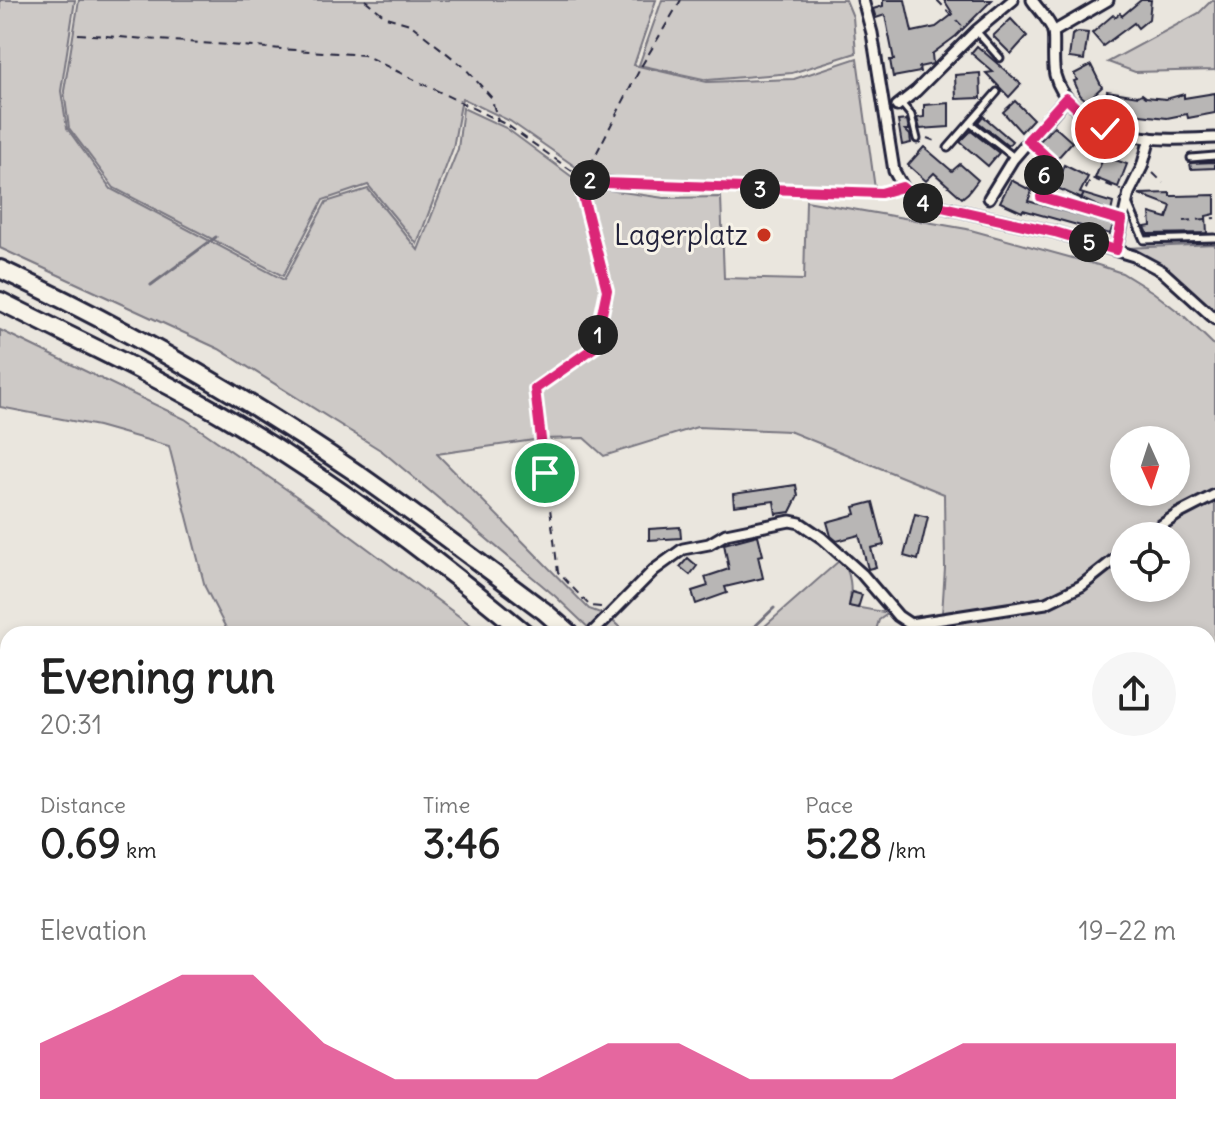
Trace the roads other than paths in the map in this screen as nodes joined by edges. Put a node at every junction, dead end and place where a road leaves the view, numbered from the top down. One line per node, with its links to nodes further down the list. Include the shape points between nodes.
1 (863, 0): 24 (street, via 894,171 902,187 920,202)
2 (1013, 0): 6 (street)
3 (1032, 0): 5 (street)
4 (1108, 0): 5 (street)
5 (1053, 32): 9 (street, via 1055,78)
6 (974, 33): 7 (lane); 10 (street)
7 (1000, 58)
8 (997, 92): 11 (lane)
9 (1066, 98): 12 (street, via 1105,129); 17 (street)
10 (899, 104): 14 (lane, via 911,115)
11 (970, 123): 15 (lane); 17 (lane)
12 (1150, 138): 13 (street); 21 (street)
13 (1215, 138)
14 (917, 139)
15 (948, 148)
16 (1215, 156): 18 (lane)
17 (1014, 157): 20 (street)
18 (1191, 158)
19 (1041, 197): 22 (lane)
20 (989, 198)
21 (1129, 198): 22 (street); 23 (lane, via 1144,240)
22 (1122, 221): 24 (street)
23 (1214, 238)
24 (1116, 250): 27 (street, via 1162,271)
25 (0, 266): 32 (highway, via 288,427)
26 (0, 301): 31 (highway, via 236,424 346,495)
27 (1215, 319)
28 (1215, 495): 29 (street)
29 (1166, 522)
30 (1110, 563): 33 (street, via 1081,586 1046,603 910,624 822,538 800,523 782,522 683,549)
31 (517, 626)
32 (561, 626)
33 (598, 626)

